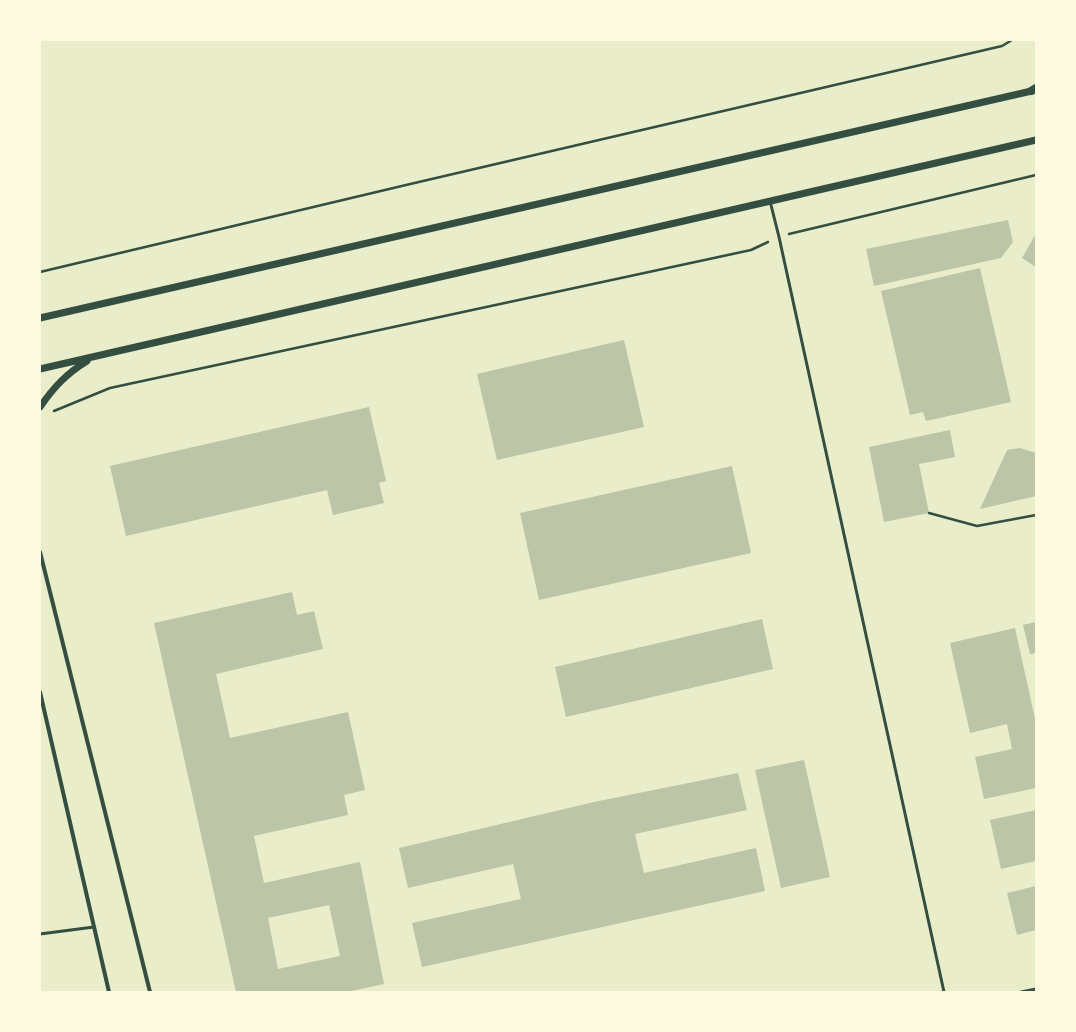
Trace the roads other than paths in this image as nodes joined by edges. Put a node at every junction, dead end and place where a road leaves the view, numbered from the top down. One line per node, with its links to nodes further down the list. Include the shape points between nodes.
1 (1034, 90): 4 (street)
2 (1036, 140): 3 (street)
3 (770, 201): 5 (street); 15 (lane)
4 (40, 318)
5 (92, 357): 6 (street); 7 (street, via 69,372 52,389)
6 (40, 369)
7 (40, 407)
8 (40, 552): 14 (street)
9 (40, 692): 10 (street)
10 (94, 927): 11 (lane); 13 (street)
11 (40, 934)
12 (1036, 989): 16 (lane)
13 (109, 992)
14 (150, 992)
15 (944, 992)
16 (1021, 992)

